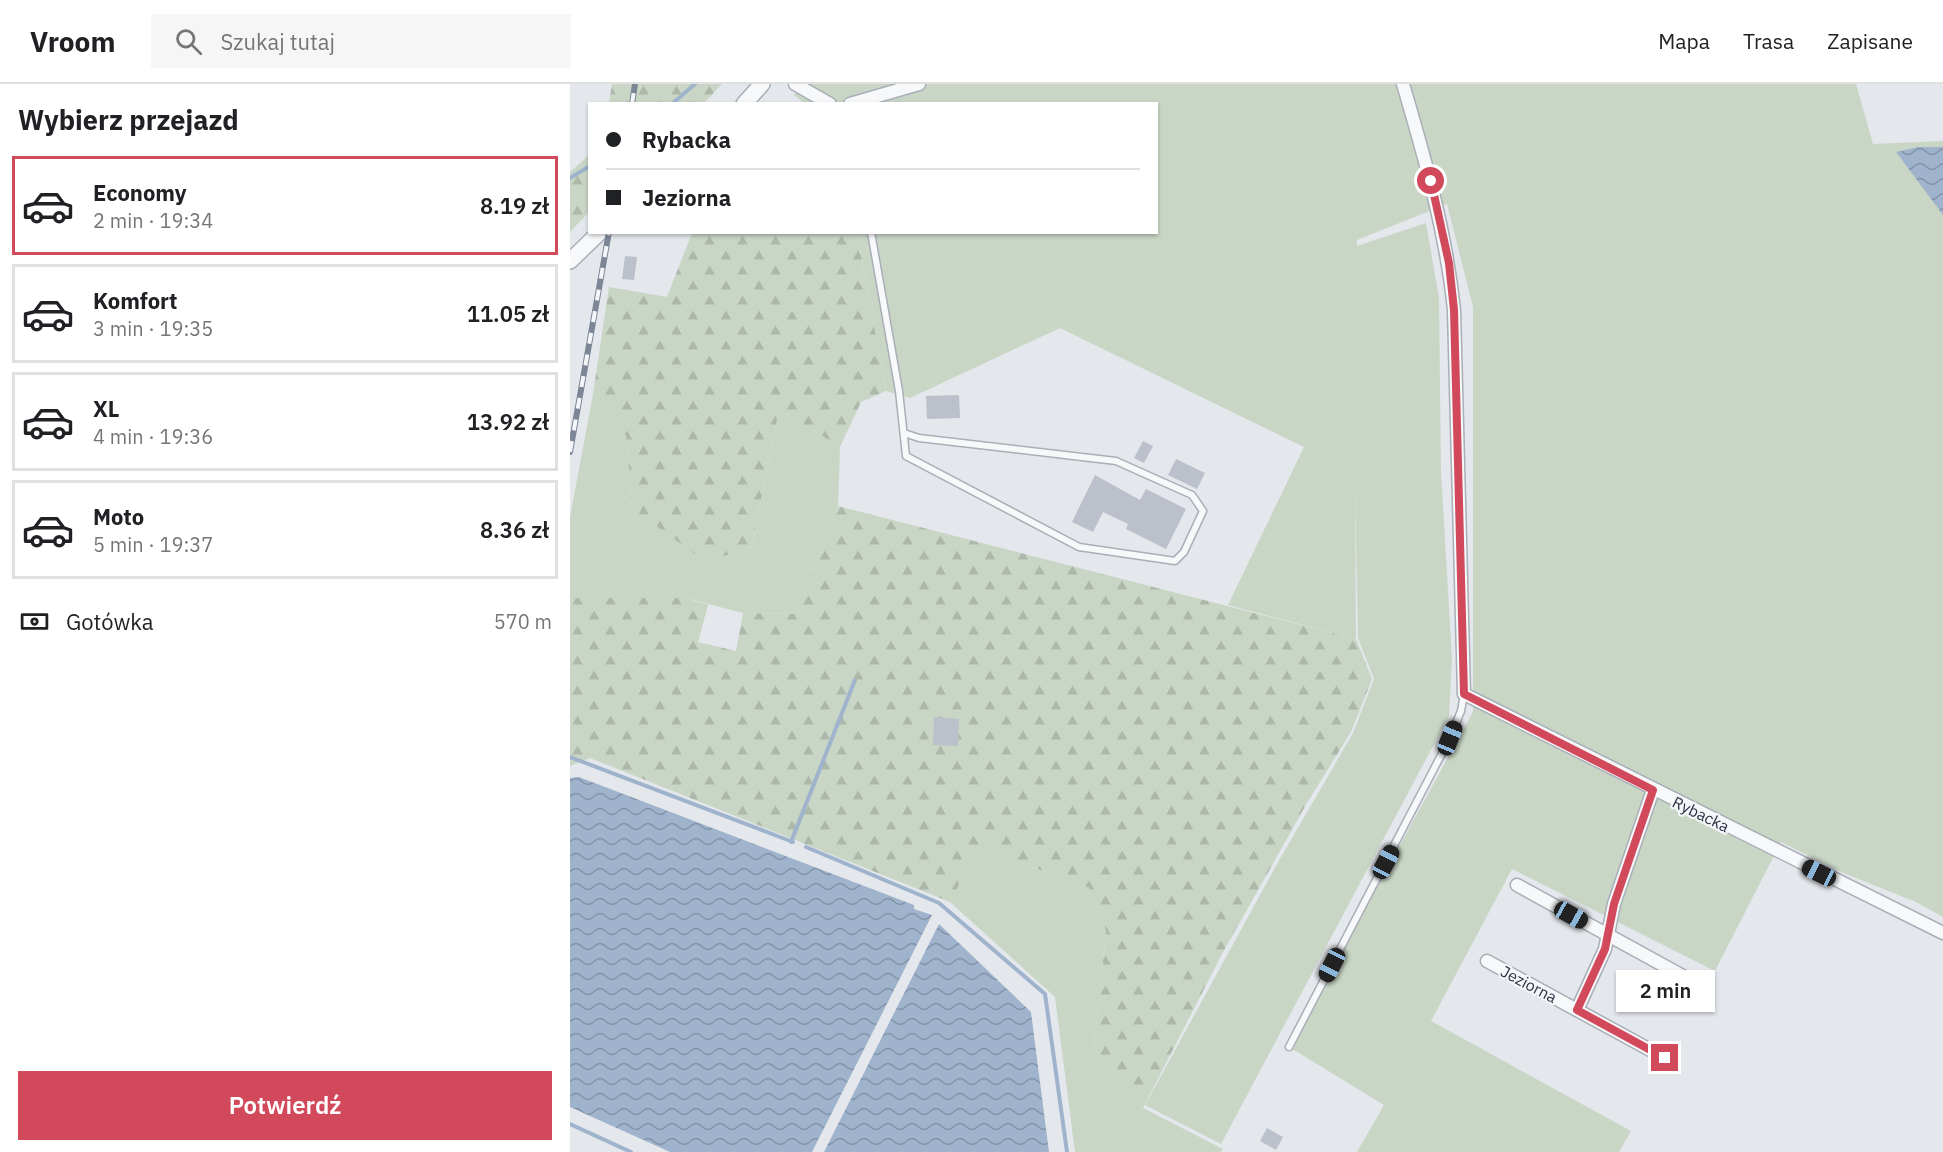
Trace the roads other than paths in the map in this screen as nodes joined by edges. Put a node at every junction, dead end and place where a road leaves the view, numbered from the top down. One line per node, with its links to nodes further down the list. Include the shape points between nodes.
1 (762, 84): 5 (street)
2 (795, 84): 6 (street)
3 (919, 84): 7 (street)
4 (1403, 84): 12 (street, via 1434,191 1454,310)
5 (746, 102)
6 (826, 102)
7 (857, 102)
8 (598, 234): 10 (street)
9 (871, 234): 11 (lane)
10 (570, 261)
11 (904, 433): 11 (lane, via 906,456 1079,547 1175,561 1184,552 1203,511 1192,495 1116,461 926,439)
12 (1464, 694): 13 (street, Rybacka); 20 (lane, via 1450,738)
13 (1653, 790): 15 (street, Rybacka); 16 (street)
14 (1517, 885): 16 (street)
15 (1943, 933)
16 (1606, 934): 18 (street); 19 (street, via 1605,949)
17 (1487, 961): 19 (street, Jeziorna)
18 (1701, 986)
19 (1577, 1010): 21 (street, Jeziorna)
20 (1289, 1047)
21 (1665, 1058)

